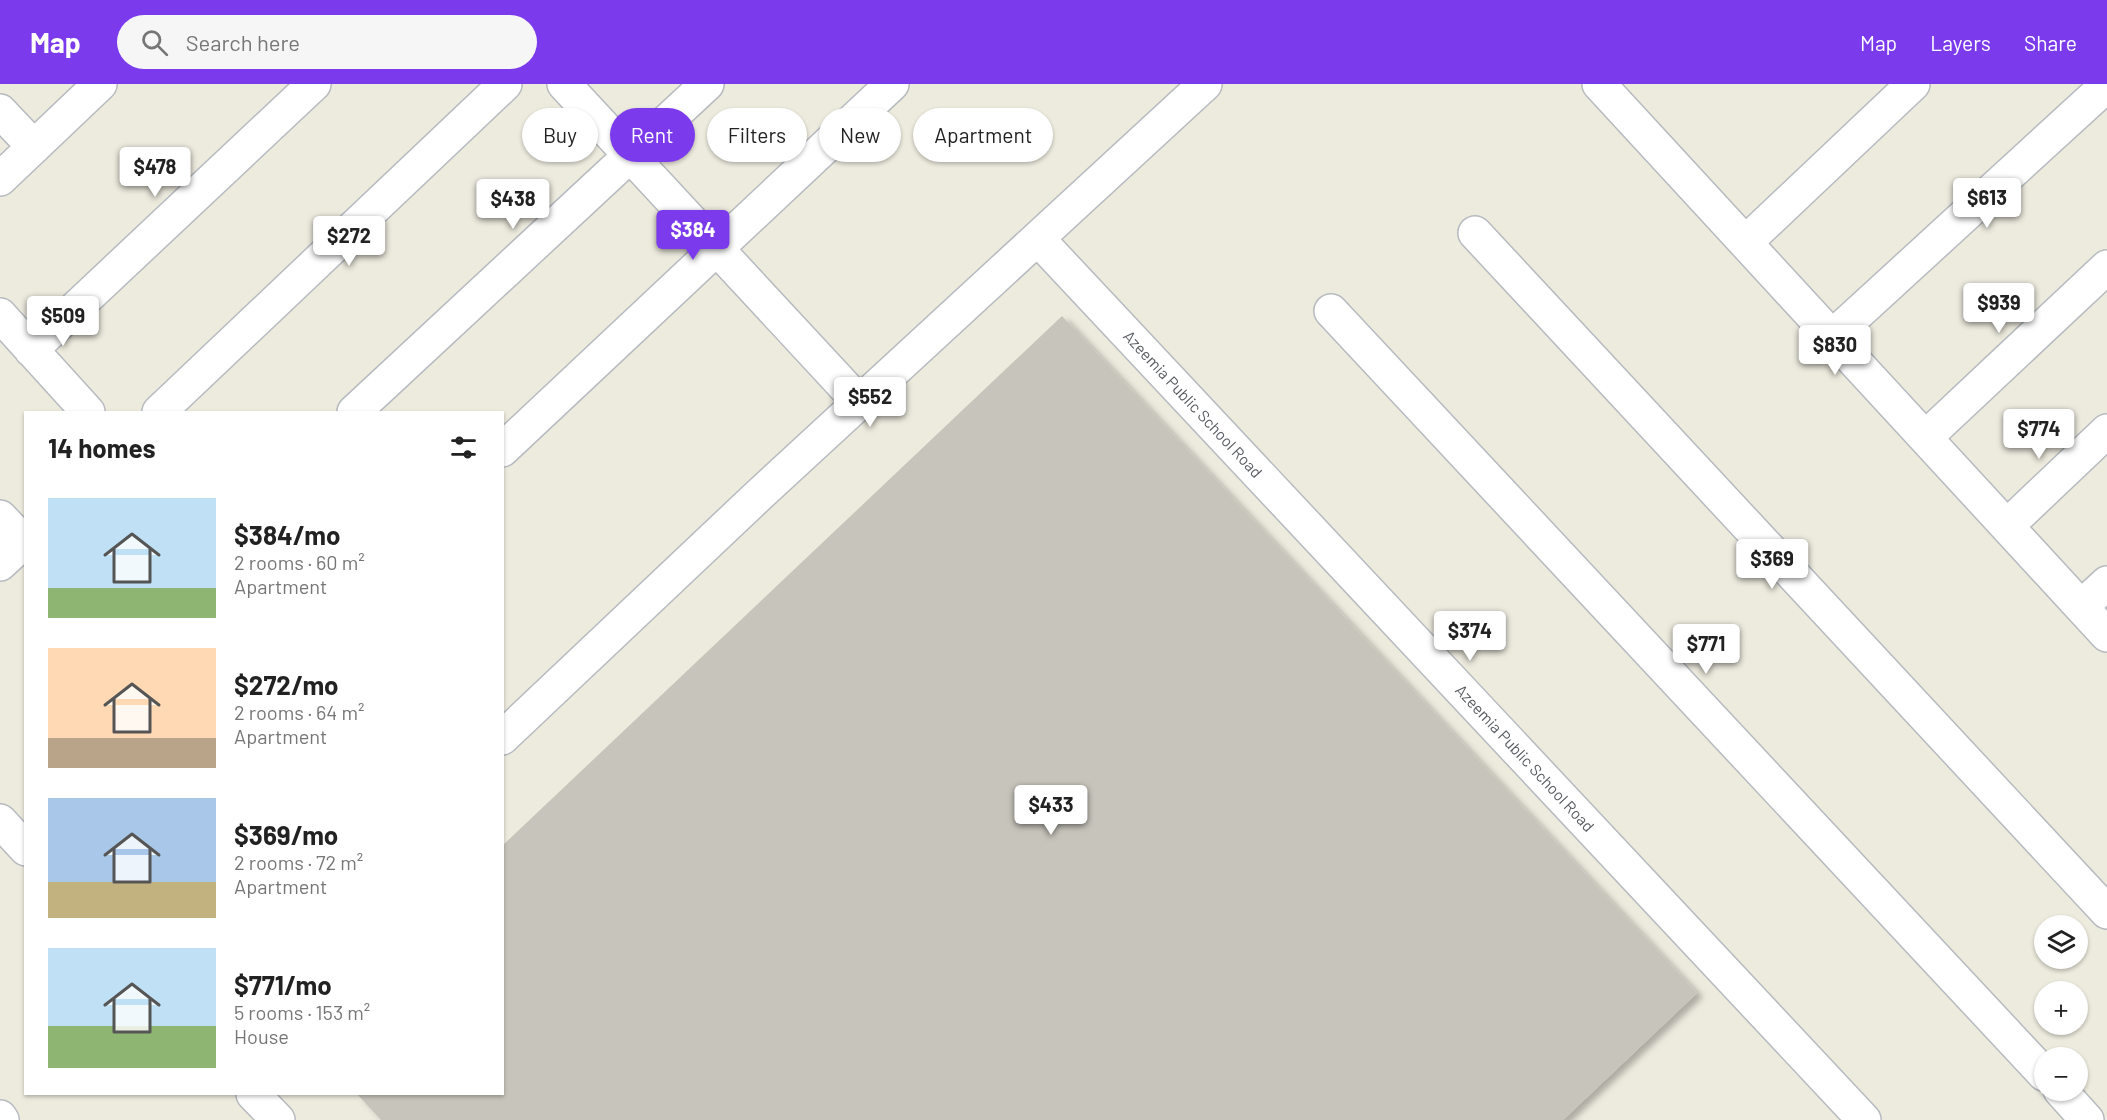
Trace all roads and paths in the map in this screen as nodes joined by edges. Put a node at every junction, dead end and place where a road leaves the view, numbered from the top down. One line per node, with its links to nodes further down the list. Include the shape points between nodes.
1 (100, 84): 14 (street)
2 (314, 84): 26 (street)
3 (505, 84): 29 (street)
4 (564, 84): 13 (street)
5 (707, 84): 11 (street)
6 (892, 84): 21 (street)
7 (1205, 84): 19 (street)
8 (1599, 84): 20 (street)
9 (1913, 84): 20 (street)
10 (2107, 85): 25 (street)
11 (682, 108)
12 (0, 111): 14 (street)
13 (610, 133)
14 (34, 147): 17 (street)
15 (625, 162): 30 (street)
16 (636, 162): 21 (street)
17 (0, 179)
18 (1475, 233): 45 (street)
19 (1038, 239): 27 (street); 50 (street, Azeemia Public School Road)
20 (1746, 242): 25 (street)
21 (716, 249): 27 (street); 33 (street)
22 (2107, 267): 32 (street)
23 (1331, 311): 46 (street)
24 (0, 315): 26 (street)
25 (1833, 336): 32 (street)
26 (31, 350): 28 (street)
27 (860, 403): 42 (street)
28 (87, 411)
29 (160, 411)
30 (355, 411)
31 (2107, 431): 35 (street)
32 (1926, 437): 35 (street)
33 (504, 448)
34 (0, 517): 36 (street)
35 (2007, 526): 40 (street)
36 (24, 541)
37 (24, 543): 38 (street)
38 (0, 564)
39 (2107, 583): 40 (street)
40 (2081, 607): 41 (street)
41 (2107, 634)
42 (504, 736)
43 (0, 821): 44 (street)
44 (24, 847)
45 (2107, 912)
46 (2034, 1063)
47 (254, 1095): 49 (street)
48 (2070, 1101): 51 (street)
49 (278, 1120)
50 (1864, 1120)
51 (2087, 1120)

